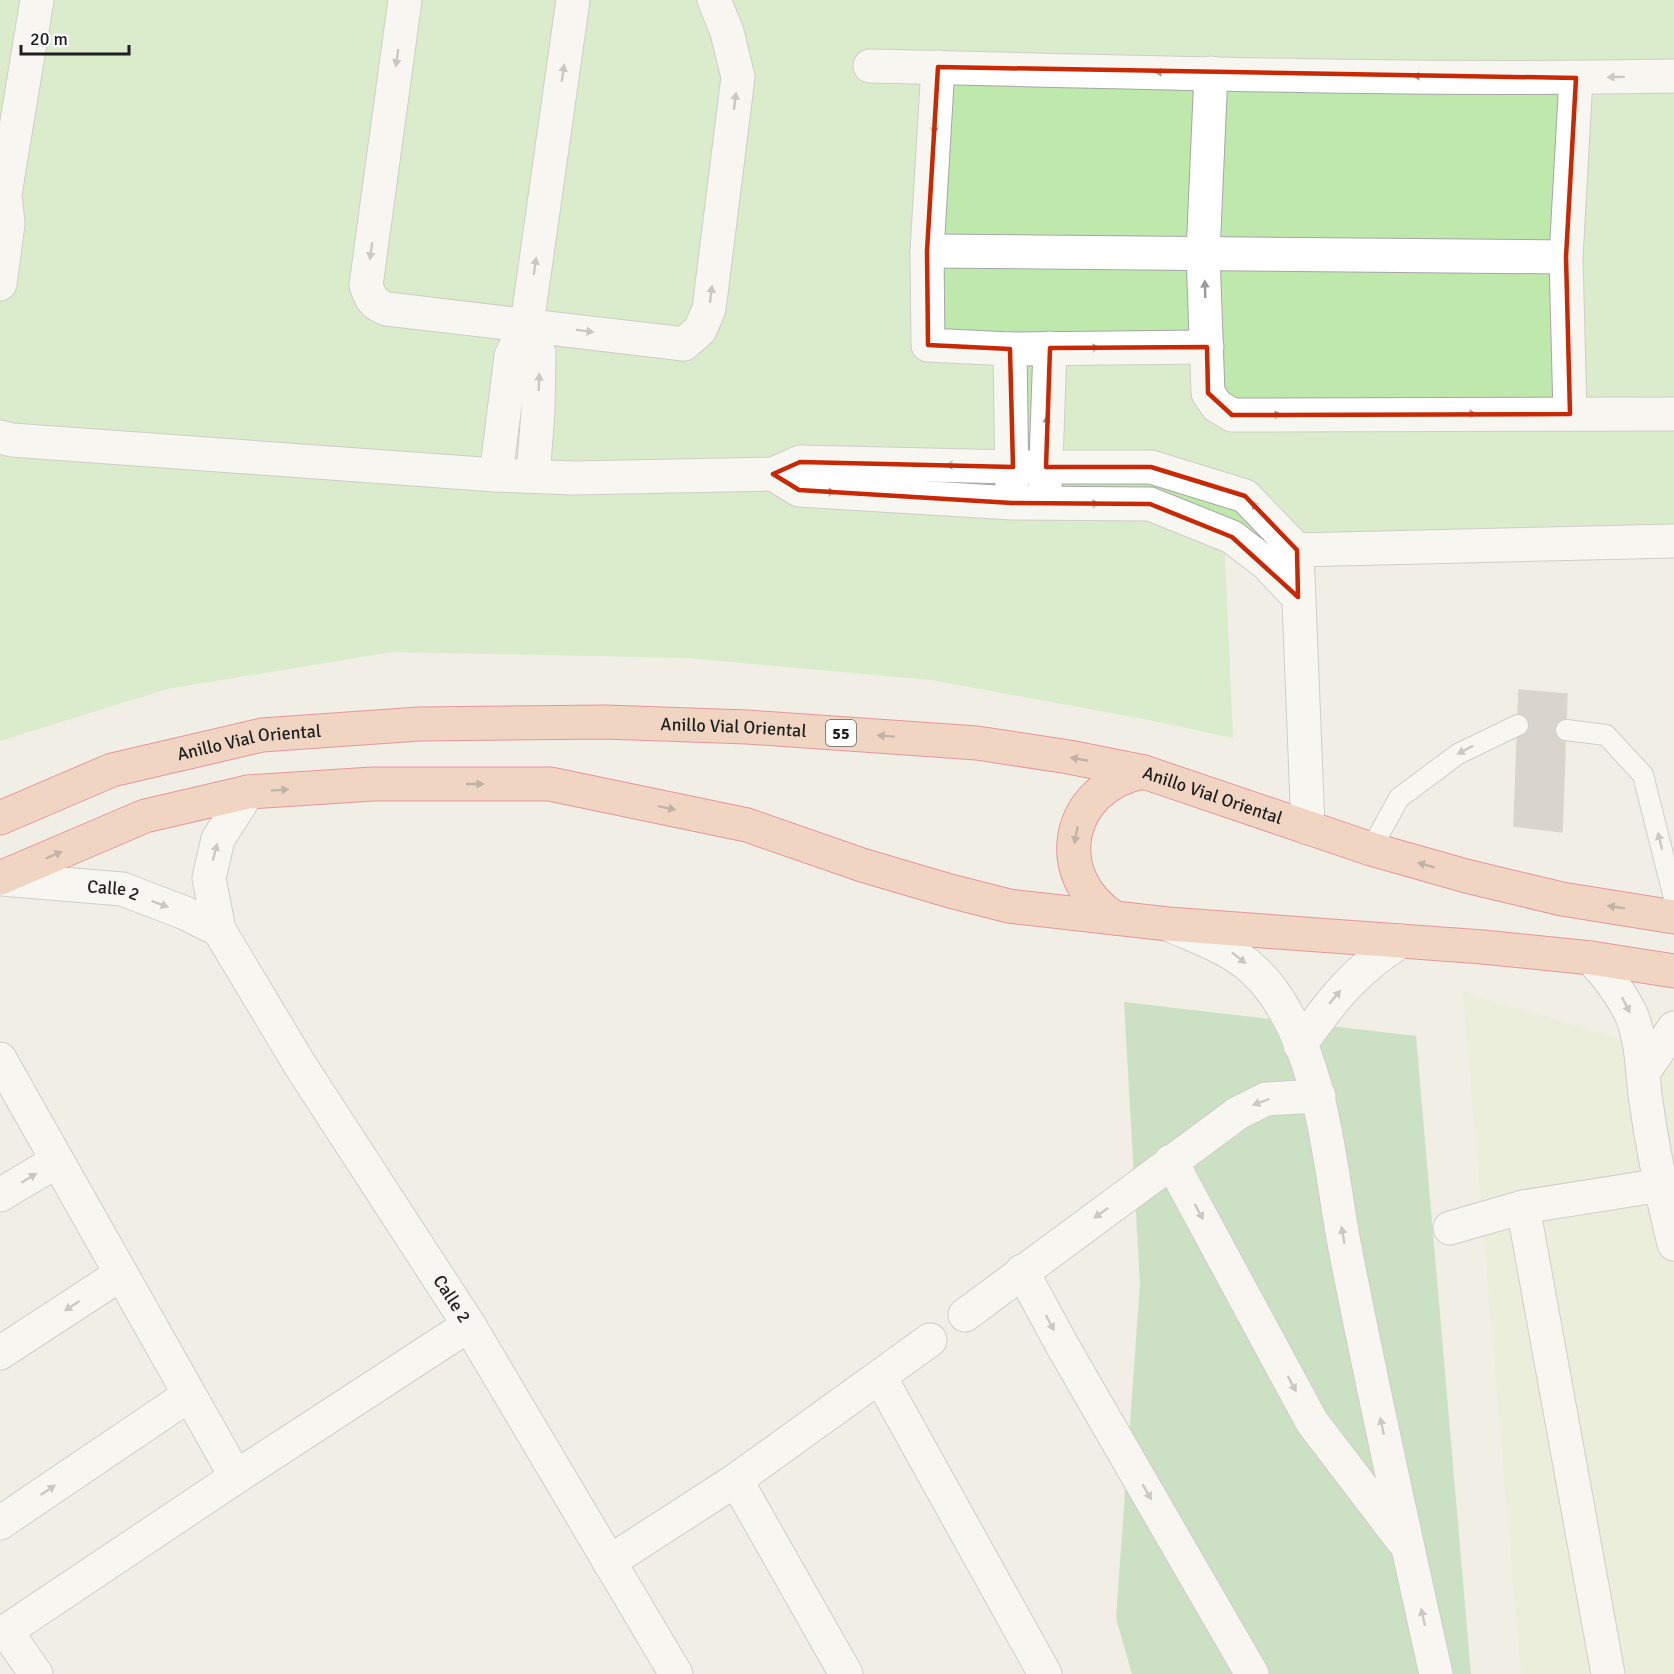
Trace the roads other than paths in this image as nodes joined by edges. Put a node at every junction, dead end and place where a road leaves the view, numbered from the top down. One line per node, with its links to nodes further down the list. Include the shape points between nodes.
1 (37, 0): 10 (street)
2 (405, 0): 16 (street, one-way to 16, via 366,285 370,297 377,306 387,309)
3 (573, 0): 16 (street, one-way to 3)
4 (714, 0): 16 (street, one-way to 4, via 684,344 700,330 709,309 738,77)
5 (870, 66): 6 (street)
6 (938, 68): 7 (street, one-way to 6); 12 (street, one-way to 12)
7 (1211, 74): 9 (street, one-way to 7); 13 (street)
8 (1674, 76): 9 (street, one-way to 9)
9 (1576, 78): 14 (street)
10 (7, 142): 11 (street)
11 (3, 198): 15 (street, via 8,224)
12 (927, 251): 13 (street); 19 (street, via 928,345)
13 (1203, 254): 14 (street); 17 (street, one-way to 13)
14 (1566, 257): 20 (street)
15 (0, 284)
16 (527, 324): 26 (street, via 511,356); 27 (street, one-way to 16, via 539,353)
17 (1207, 347): 18 (street, one-way to 17); 20 (street, one-way to 20, via 1208,393 1217,406 1232,415)
18 (1050, 348): 19 (street); 24 (street, one-way to 18)
19 (1010, 349): 23 (street)
20 (1570, 414): 21 (street)
21 (1674, 414)
22 (0, 437): 26 (street)
23 (1013, 467): 24 (street); 25 (street, one-way to 25, via 800,462); 29 (street)
24 (1046, 467): 28 (street); 31 (street, one-way to 24, via 1245,496 1151,467)
25 (772, 474): 27 (street); 29 (street, one-way to 29, via 799,490)
26 (496, 475): 27 (street)
27 (533, 476)
28 (1044, 503): 29 (street); 32 (street, one-way to 32, via 1150,504 1232,537)
29 (1012, 504)
30 (1674, 541): 31 (street)
31 (1297, 550): 32 (street); 33 (street)
32 (1267, 564): 33 (street)
33 (1298, 597): 39 (street)
34 (1518, 725): 40 (lane, one-way to 40, via 1458,754 1399,798)
35 (1566, 730): 42 (lane, one-way to 35, via 1643,775 1606,735)
36 (1144, 772): 38 (highway, Anillo Vial Oriental / 55, one-way to 38, via 977,743 885,736 605,722 419,724 262,735 112,770); 39 (highway, Anillo Vial Oriental / 55); 44 (highway, one-way to 44, via 1117,780 1094,796 1075,834 1074,862 1084,889)
37 (248, 792): 41 (highway, one-way to 37, via 145,816); 44 (highway, one-way to 44, via 374,784 550,784 747,825 862,865 1009,906); 46 (street, Calle 2, one-way to 37, via 209,878 218,839)
38 (0, 818)
39 (1308, 828): 40 (highway, Anillo Vial Oriental / 55)
40 (1371, 849): 43 (highway, Anillo Vial Oriental / 55, one-way to 40, via 1563,899)
41 (0, 879): 46 (street, Calle 2, one-way to 46, via 122,889)
42 (1674, 898)
43 (1674, 917)
44 (1115, 918): 45 (highway)
45 (1168, 924): 47 (highway); 51 (street, one-way to 51, via 1229,950 1257,972 1289,1018)
46 (219, 930): 65 (street, Calle 2, via 300,1065)
47 (1401, 941): 48 (highway); 51 (street, one-way to 47, via 1344,986)
48 (1591, 958): 49 (highway); 53 (street, one-way to 53, via 1608,976 1632,1016)
49 (1674, 971)
50 (1674, 1028): 53 (street)
51 (1300, 1044): 54 (street)
52 (0, 1059): 55 (street)
53 (1643, 1073): 57 (street)
54 (1319, 1096): 56 (street, one-way to 56, via 1266,1099 1238,1113); 73 (street, one-way to 54, via 1344,1243)
55 (57, 1161): 58 (street, one-way to 55); 63 (street)
56 (1171, 1161): 62 (street, one-way to 62); 73 (street, one-way to 73, via 1312,1422)
57 (1667, 1185): 59 (street); 61 (street)
58 (0, 1195)
59 (1523, 1208): 60 (street); 82 (street)
60 (1449, 1228)
61 (1674, 1244)
62 (1022, 1271): 64 (street); 80 (street, one-way to 80)
63 (121, 1274): 67 (street, one-way to 67); 69 (street)
64 (965, 1315)
65 (469, 1325): 70 (street); 74 (street, Calle 2)
66 (930, 1340): 68 (street)
67 (0, 1353)
68 (880, 1377): 71 (street); 79 (street)
69 (189, 1395): 70 (street); 72 (street, one-way to 69)
70 (236, 1477): 75 (street)
71 (736, 1480): 74 (street); 78 (street)
72 (0, 1522)
73 (1408, 1548): 81 (street, one-way to 73)
74 (609, 1563): 77 (street, Calle 2)
75 (3, 1633): 76 (street)
76 (36, 1674)
77 (676, 1674)
78 (846, 1674)
79 (1045, 1674)
80 (1252, 1674)
81 (1436, 1674)
82 (1608, 1674)

